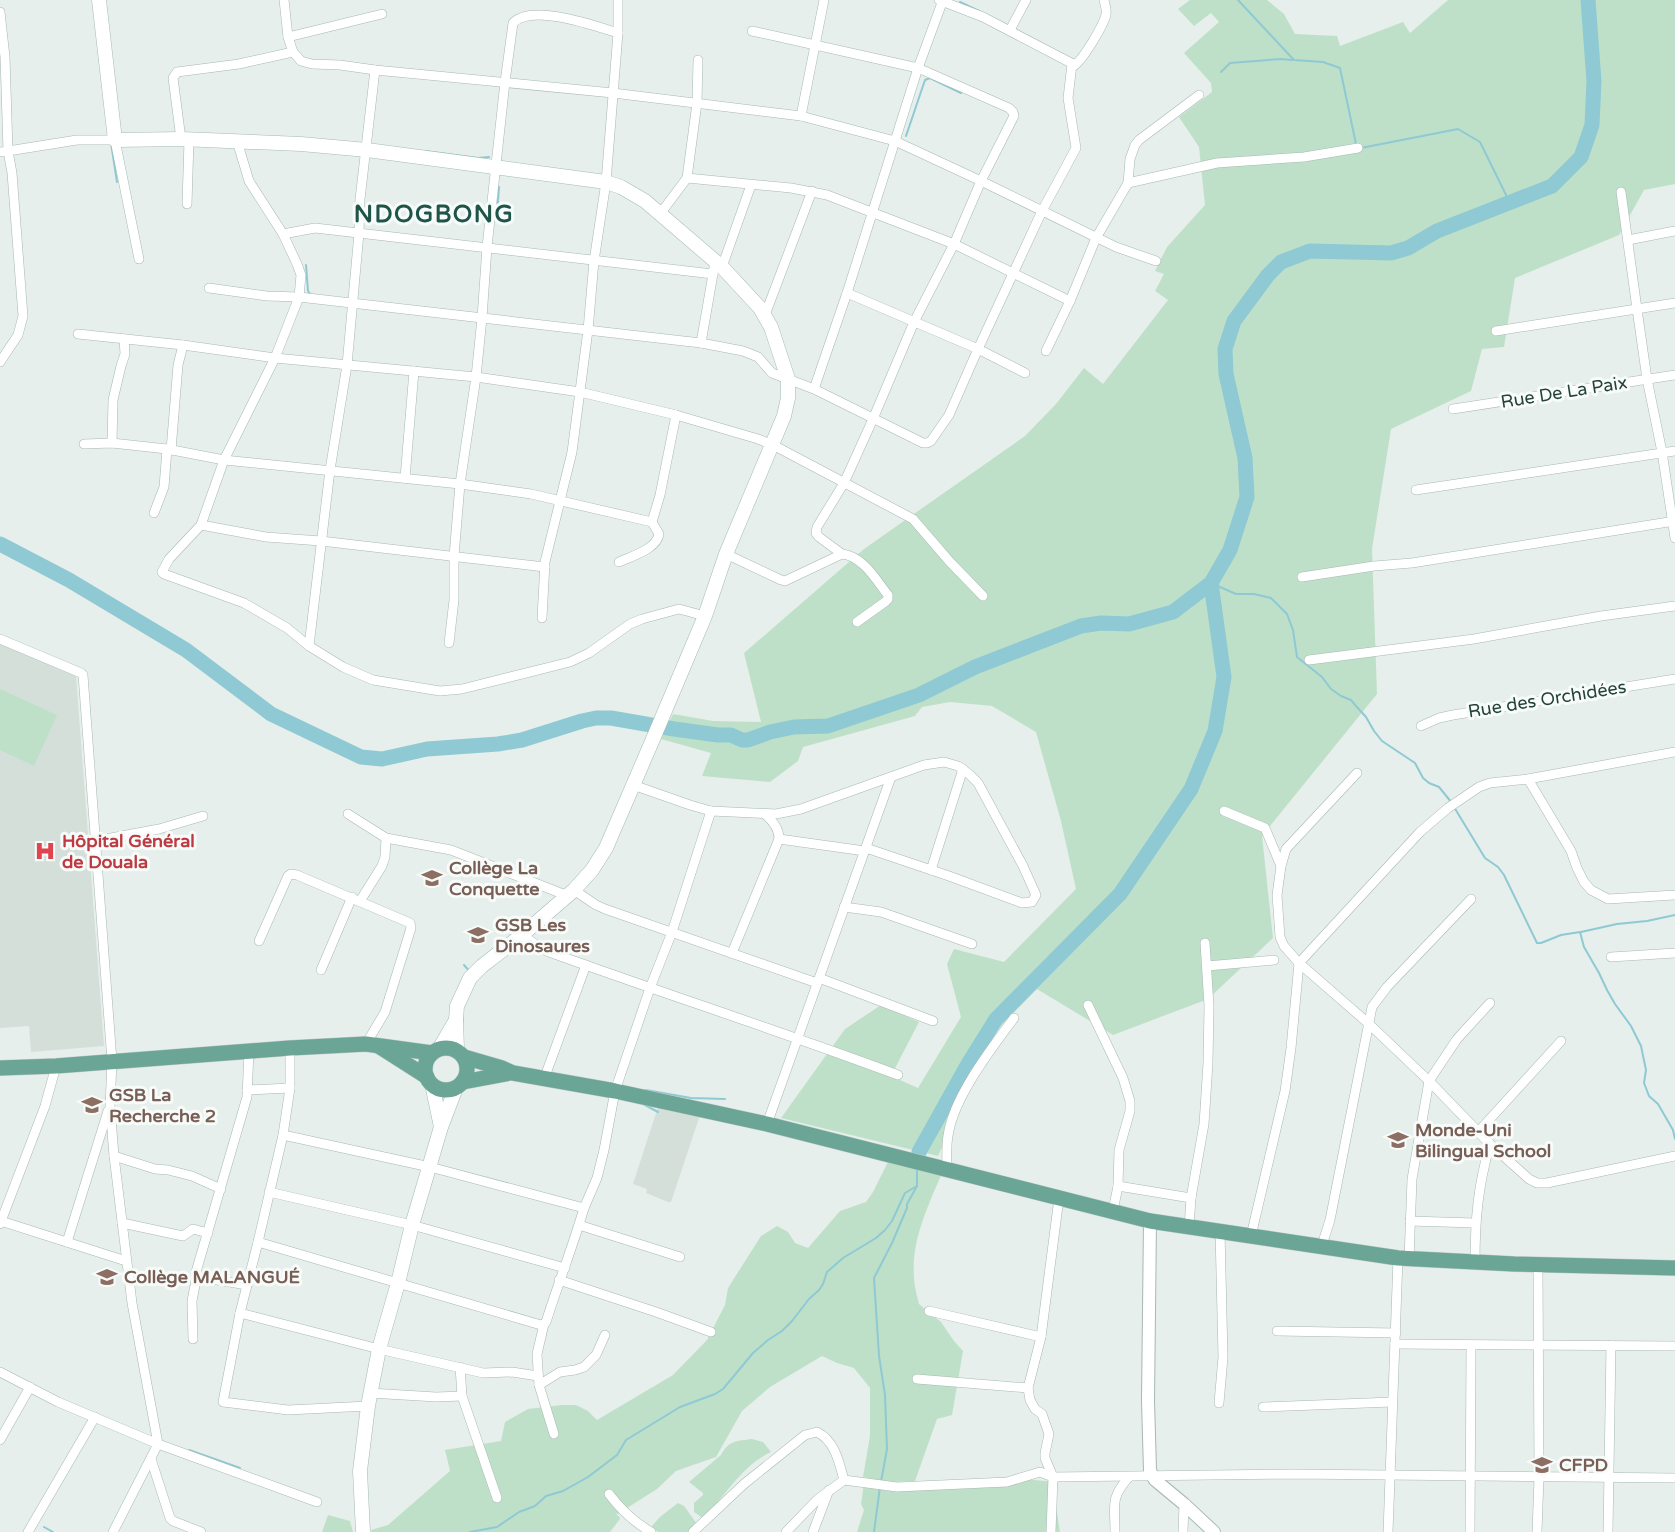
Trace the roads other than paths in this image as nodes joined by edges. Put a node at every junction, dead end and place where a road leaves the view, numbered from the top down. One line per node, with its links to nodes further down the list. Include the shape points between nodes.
1 (99, 0): 26 (main road)
2 (284, 0): 13 (street)
3 (618, 0): 12 (street)
4 (824, 0): 14 (street)
5 (941, 0): 10 (street); 18 (street)
6 (1026, 0): 10 (street)
7 (1104, 0): 17 (street, via 1106,16 1087,51 1077,64)
8 (0, 12): 31 (street, via 5,57)
9 (382, 14): 13 (street)
10 (1010, 30): 17 (street)
11 (752, 31): 14 (street)
12 (618, 33): 20 (street, via 561,17 522,16 513,23); 21 (street)
13 (288, 37): 15 (street)
14 (815, 46): 18 (street); 24 (street)
15 (293, 52): 19 (street, via 301,61 312,64); 25 (street, via 177,72 173,78)
16 (698, 60): 23 (street)
17 (1072, 64): 41 (street, via 1068,98 1076,148)
18 (918, 68): 28 (street); 34 (street, via 1013,112)
19 (375, 70): 20 (street); 30 (street)
20 (505, 82): 21 (street); 32 (street)
21 (614, 93): 23 (street); 35 (street)
22 (1199, 95): 36 (street, via 1139,140 1130,159)
23 (697, 103): 24 (street); 33 (street)
24 (801, 116): 28 (street)
25 (185, 139): 26 (main road); 27 (main road); 40 (street)
26 (115, 140): 31 (street, via 77,140); 51 (street)
27 (237, 141): 30 (main road); 46 (street, via 249,181)
28 (895, 141): 34 (street); 42 (street)
29 (1358, 148): 36 (street, via 1304,157 1217,163)
30 (367, 150): 32 (main road); 45 (street)
31 (4, 152): 75 (street, via 12,173 23,316 18,335)
32 (497, 168): 35 (main road); 50 (street)
33 (687, 178): 37 (street); 43 (street)
34 (981, 181): 41 (street); 49 (street)
35 (606, 182): 43 (main road, via 633,193); 52 (street)
36 (1128, 183): 47 (street)
37 (752, 185): 38 (street); 54 (street)
38 (812, 191): 42 (street); 63 (street)
39 (1621, 192): 48 (street)
40 (187, 204)
41 (1042, 211): 47 (street); 55 (street)
42 (873, 213): 49 (street); 57 (street)
43 (660, 214): 54 (main road)
44 (1675, 231): 48 (street)
45 (359, 233): 46 (street, via 315,228); 50 (street); 60 (street)
46 (283, 234): 58 (street, via 301,275)
47 (1096, 238): 53 (street); 59 (street)
48 (1628, 240): 62 (street)
49 (954, 244): 55 (street); 65 (street)
50 (487, 247): 52 (street); 64 (street)
51 (139, 259)
52 (594, 261): 54 (street); 66 (street)
53 (1156, 261)
54 (717, 267): 63 (main road, via 750,295); 70 (street)
55 (1014, 273): 59 (street); 72 (street)
56 (209, 288): 58 (street)
57 (847, 293): 65 (street); 83 (street)
58 (299, 297): 60 (street); 74 (street)
59 (1070, 301): 73 (street)
60 (353, 303): 64 (street); 76 (street)
61 (1675, 303): 62 (street)
62 (1636, 309): 67 (street); 82 (street)
63 (765, 315): 81 (main road)
64 (482, 318): 66 (street); 80 (street)
65 (914, 322): 72 (street); 87 (street)
66 (588, 330): 70 (street); 84 (street)
67 (1496, 331)
68 (78, 334): 69 (street)
69 (124, 339): 71 (street); 88 (street, via 125,354 112,400)
70 (701, 343): 81 (street, via 758,357 770,371)
71 (183, 345): 74 (street); 91 (street)
72 (978, 349): 78 (street); 87 (street, via 949,415 927,443)
73 (1046, 351)
74 (275, 358): 76 (street); 94 (street)
75 (0, 362)
76 (347, 365): 77 (street); 95 (street)
77 (414, 371): 80 (street); 96 (street)
78 (1025, 373)
79 (1675, 375): 82 (street, Rue De La Paix)
80 (476, 377): 84 (street); 98 (street)
81 (788, 379): 83 (street); 90 (main road, via 784,416)
82 (1647, 379): 85 (street, Rue De La Paix); 93 (street)
83 (814, 388): 87 (street)
84 (580, 392): 86 (street); 100 (street, via 572,452)
85 (1453, 409)
86 (676, 415): 90 (street); 102 (street)
87 (873, 418): 97 (street)
88 (111, 443): 89 (street); 91 (street)
89 (84, 444)
90 (773, 445): 97 (street); 107 (main road)
91 (169, 449): 94 (street); 101 (street, via 164,487)
92 (1675, 451): 93 (street)
93 (1662, 452): 99 (street); 103 (street)
94 (224, 460): 95 (street); 104 (street)
95 (330, 470): 96 (street); 106 (street)
96 (405, 478): 98 (street)
97 (844, 483): 108 (street, via 816,533); 113 (street, via 913,519)
98 (460, 484): 100 (street); 109 (street)
99 (1416, 490)
100 (560, 500): 102 (street); 111 (street)
101 (154, 513)
102 (651, 522): 110 (street, via 659,534 656,542)
103 (1673, 522): 105 (street); 112 (street)
104 (201, 525): 106 (street, via 266,537); 120 (street, via 170,559 163,573 244,603)
105 (1675, 538)
106 (321, 541): 109 (street); 120 (street)
107 (726, 554): 108 (street, via 785,580); 115 (main road)
108 (842, 554): 117 (street, via 858,558 888,595 885,602)
109 (454, 556): 111 (street); 119 (street)
110 (619, 562)
111 (545, 567): 116 (street)
112 (1302, 577)
113 (983, 596)
114 (1675, 606): 121 (street, via 1474,639)
115 (705, 616): 120 (street, via 679,609 642,619 570,662 440,691 373,680); 129 (main road)
116 (542, 618)
117 (857, 622)
118 (0, 639): 137 (street, via 83,675)
119 (449, 643)
120 (309, 646)
121 (1309, 660)
122 (1675, 679): 123 (street, Rue des Orchidées, via 1453,715)
123 (1421, 726)
124 (1675, 752): 128 (street)
125 (963, 769): 127 (street, via 944,762 934,763); 140 (street); 140 (street, via 983,790 1036,895 1032,902 1022,903)
126 (1357, 773): 139 (street, via 1286,849)
127 (891, 777): 133 (street, via 801,809); 138 (street)
128 (1528, 779): 142 (street, via 1591,890 1608,899); 155 (street, via 1490,783 1448,808 1420,832)
129 (633, 785): 130 (street); 141 (main road, via 600,859)
130 (711, 811): 133 (street); 146 (street)
131 (1224, 811): 139 (street, via 1266,828)
132 (348, 814): 135 (street)
133 (765, 814): 136 (street, via 776,826)
134 (203, 816): 137 (street)
135 (386, 838): 141 (street, via 451,850); 143 (street, via 382,866)
136 (779, 839): 138 (street); 151 (street)
137 (95, 841): 174 (street)
138 (865, 849): 140 (street); 145 (street)
139 (1281, 866): 155 (street, via 1277,895 1280,937)
140 (931, 870)
141 (571, 893): 146 (street); 147 (main road)
142 (1675, 895)
143 (356, 899): 148 (street, via 291,874); 158 (street); 169 (street, via 407,921 411,928)
144 (1471, 899): 166 (street, via 1376,1000)
145 (844, 907): 150 (street, via 881,912); 159 (street)
146 (672, 932): 151 (street); 160 (street)
147 (522, 934): 156 (street, via 549,952); 164 (main road, via 470,978 460,998)
148 (258, 941)
149 (1205, 943): 157 (street)
150 (972, 944)
151 (732, 953): 159 (street)
152 (1675, 953): 153 (street)
153 (1611, 957)
154 (1274, 960): 157 (street)
155 (1299, 963): 166 (street); 213 (street, via 1285,1091)
156 (586, 965): 160 (street); 179 (street)
157 (1207, 966): 200 (street, via 1204,1124)
158 (321, 970)
159 (818, 980): 165 (street); 167 (street)
160 (650, 988): 167 (street); 185 (street)
161 (1491, 1003): 181 (street, via 1457,1039)
162 (1088, 1005): 196 (street, via 1130,1101 1119,1150)
163 (1014, 1018): 195 (street, via 986,1056 958,1106 947,1136)
164 (456, 1020): 172 (main road); 173 (main road)
165 (933, 1022)
166 (1368, 1023): 181 (street); 216 (street, via 1330,1220)
167 (798, 1037): 178 (street); 187 (street)
168 (1561, 1041): 189 (street)
169 (373, 1046): 170 (main road); 172 (main road); 180 (main road)
170 (290, 1048): 171 (main road); 183 (street)
171 (249, 1051): 174 (main road); 184 (street)
172 (436, 1051): 173 (main road, via 448,1048); 180 (main road, via 427,1060)
173 (460, 1054): 177 (main road); 182 (main road, via 467,1074)
174 (112, 1061): 175 (main road); 186 (street)
175 (56, 1066): 176 (main road); 205 (street)
176 (0, 1068)
177 (513, 1073): 179 (main road); 182 (main road)
178 (898, 1075)
179 (544, 1078): 185 (main road)
180 (429, 1081): 182 (main road, via 439,1089); 188 (main road)
181 (1429, 1081): 189 (street); 204 (street, via 1416,1149)
182 (459, 1085): 188 (main road)
183 (290, 1088): 184 (street); 190 (street)
184 (247, 1090): 197 (street)
185 (615, 1091): 187 (main road); 201 (street, via 597,1178)
186 (110, 1106): 192 (street); 214 (street)
187 (767, 1124): 195 (main road)
188 (441, 1127): 194 (main road)
189 (1478, 1132): 191 (street)
190 (283, 1135): 194 (street); 198 (street)
191 (1490, 1144): 193 (street, via 1537,1183); 207 (street)
192 (114, 1156): 197 (street, via 192,1176); 206 (street)
193 (1675, 1156)
194 (430, 1167): 201 (street); 209 (main road)
195 (947, 1169): 199 (main road)
196 (1118, 1186): 200 (street); 202 (street)
197 (221, 1189): 212 (street)
198 (269, 1192): 209 (street); 215 (street)
199 (1059, 1198): 202 (main road); 235 (street)
200 (1191, 1198): 210 (street)
201 (584, 1208): 208 (street)
202 (1113, 1211): 203 (main road)
203 (1150, 1221): 210 (main road); 259 (street, via 1148,1401)
204 (1410, 1221): 207 (street); 218 (street)
205 (1, 1222): 214 (street)
206 (122, 1223): 212 (street, via 183,1236 193,1229); 219 (street)
207 (1475, 1223): 220 (street)
208 (579, 1225): 217 (street); 222 (street)
209 (412, 1226): 222 (street); 226 (main road)
210 (1189, 1227): 211 (main road)
211 (1220, 1231): 213 (main road); 252 (street, via 1223,1357)
212 (208, 1233): 224 (street)
213 (1251, 1236): 216 (main road)
214 (66, 1242): 219 (street)
215 (258, 1242): 226 (street); 227 (street)
216 (1321, 1248): 218 (main road)
217 (680, 1257)
218 (1404, 1259): 220 (main road); 233 (street)
219 (126, 1261): 257 (street)
220 (1475, 1263): 221 (main road)
221 (1538, 1265): 223 (main road); 238 (street)
222 (565, 1268): 225 (street)
223 (1675, 1268)
224 (197, 1275): 227 (street); 236 (street, via 192,1301)
225 (559, 1280): 230 (street); 232 (street)
226 (399, 1283): 230 (street); 242 (main road)
227 (247, 1285): 229 (street)
228 (929, 1311): 235 (street)
229 (240, 1313): 242 (street); 250 (street, via 223,1402 288,1410)
230 (544, 1324): 246 (street, via 537,1354)
231 (1277, 1331): 233 (street)
232 (711, 1332)
233 (1396, 1333): 237 (street)
234 (605, 1335): 246 (street, via 596,1355 584,1367)
235 (1041, 1337): 248 (street)
236 (193, 1339)
237 (1395, 1344): 239 (street); 251 (street)
238 (1539, 1344): 239 (street); 240 (street); 264 (street)
239 (1471, 1345): 261 (street)
240 (1611, 1345): 241 (street); 265 (street)
241 (1675, 1346)
242 (379, 1349): 243 (street); 250 (main road)
243 (460, 1367): 246 (street, via 483,1373 512,1372); 249 (street)
244 (0, 1372): 247 (street)
245 (917, 1379): 248 (street)
246 (538, 1381): 255 (street)
247 (30, 1388): 254 (street); 256 (street)
248 (1028, 1388): 262 (street, via 1030,1400 1042,1414 1048,1431 1045,1458)
249 (462, 1396): 250 (street); 270 (street)
250 (369, 1400): 276 (main road, via 360,1471)
251 (1392, 1402): 253 (street); 260 (street)
252 (1219, 1403)
253 (1263, 1407)
254 (95, 1417): 257 (street); 273 (street)
255 (554, 1434)
256 (0, 1440)
257 (158, 1444): 258 (street); 271 (street)
258 (151, 1458): 274 (street); 275 (street, via 170,1518)
259 (1152, 1475): 260 (street); 263 (street); 272 (street)
260 (1390, 1476): 261 (street); 285 (street)
261 (1469, 1476): 264 (street); 286 (street)
262 (1053, 1477): 263 (street); 267 (street, via 1040,1472 1008,1482 897,1486); 281 (street)
263 (1129, 1477): 282 (street, via 1115,1498)
264 (1539, 1478): 265 (street); 287 (street)
265 (1610, 1478): 266 (street); 288 (street)
266 (1675, 1478)
267 (844, 1480): 268 (street); 278 (street, via 827,1438 817,1432 805,1435)
268 (829, 1490): 279 (street); 280 (street)
269 (609, 1494): 277 (street, via 623,1511)
270 (497, 1498)
271 (317, 1502)
272 (1184, 1504): 283 (street); 284 (street)
273 (28, 1532)
274 (114, 1532)
275 (201, 1532)
276 (363, 1532)
277 (651, 1532)
278 (693, 1532)
279 (786, 1532)
280 (813, 1532)
281 (1051, 1532)
282 (1115, 1532)
283 (1183, 1532)
284 (1214, 1532)
285 (1388, 1532)
286 (1470, 1532)
287 (1538, 1532)
288 (1608, 1532)

